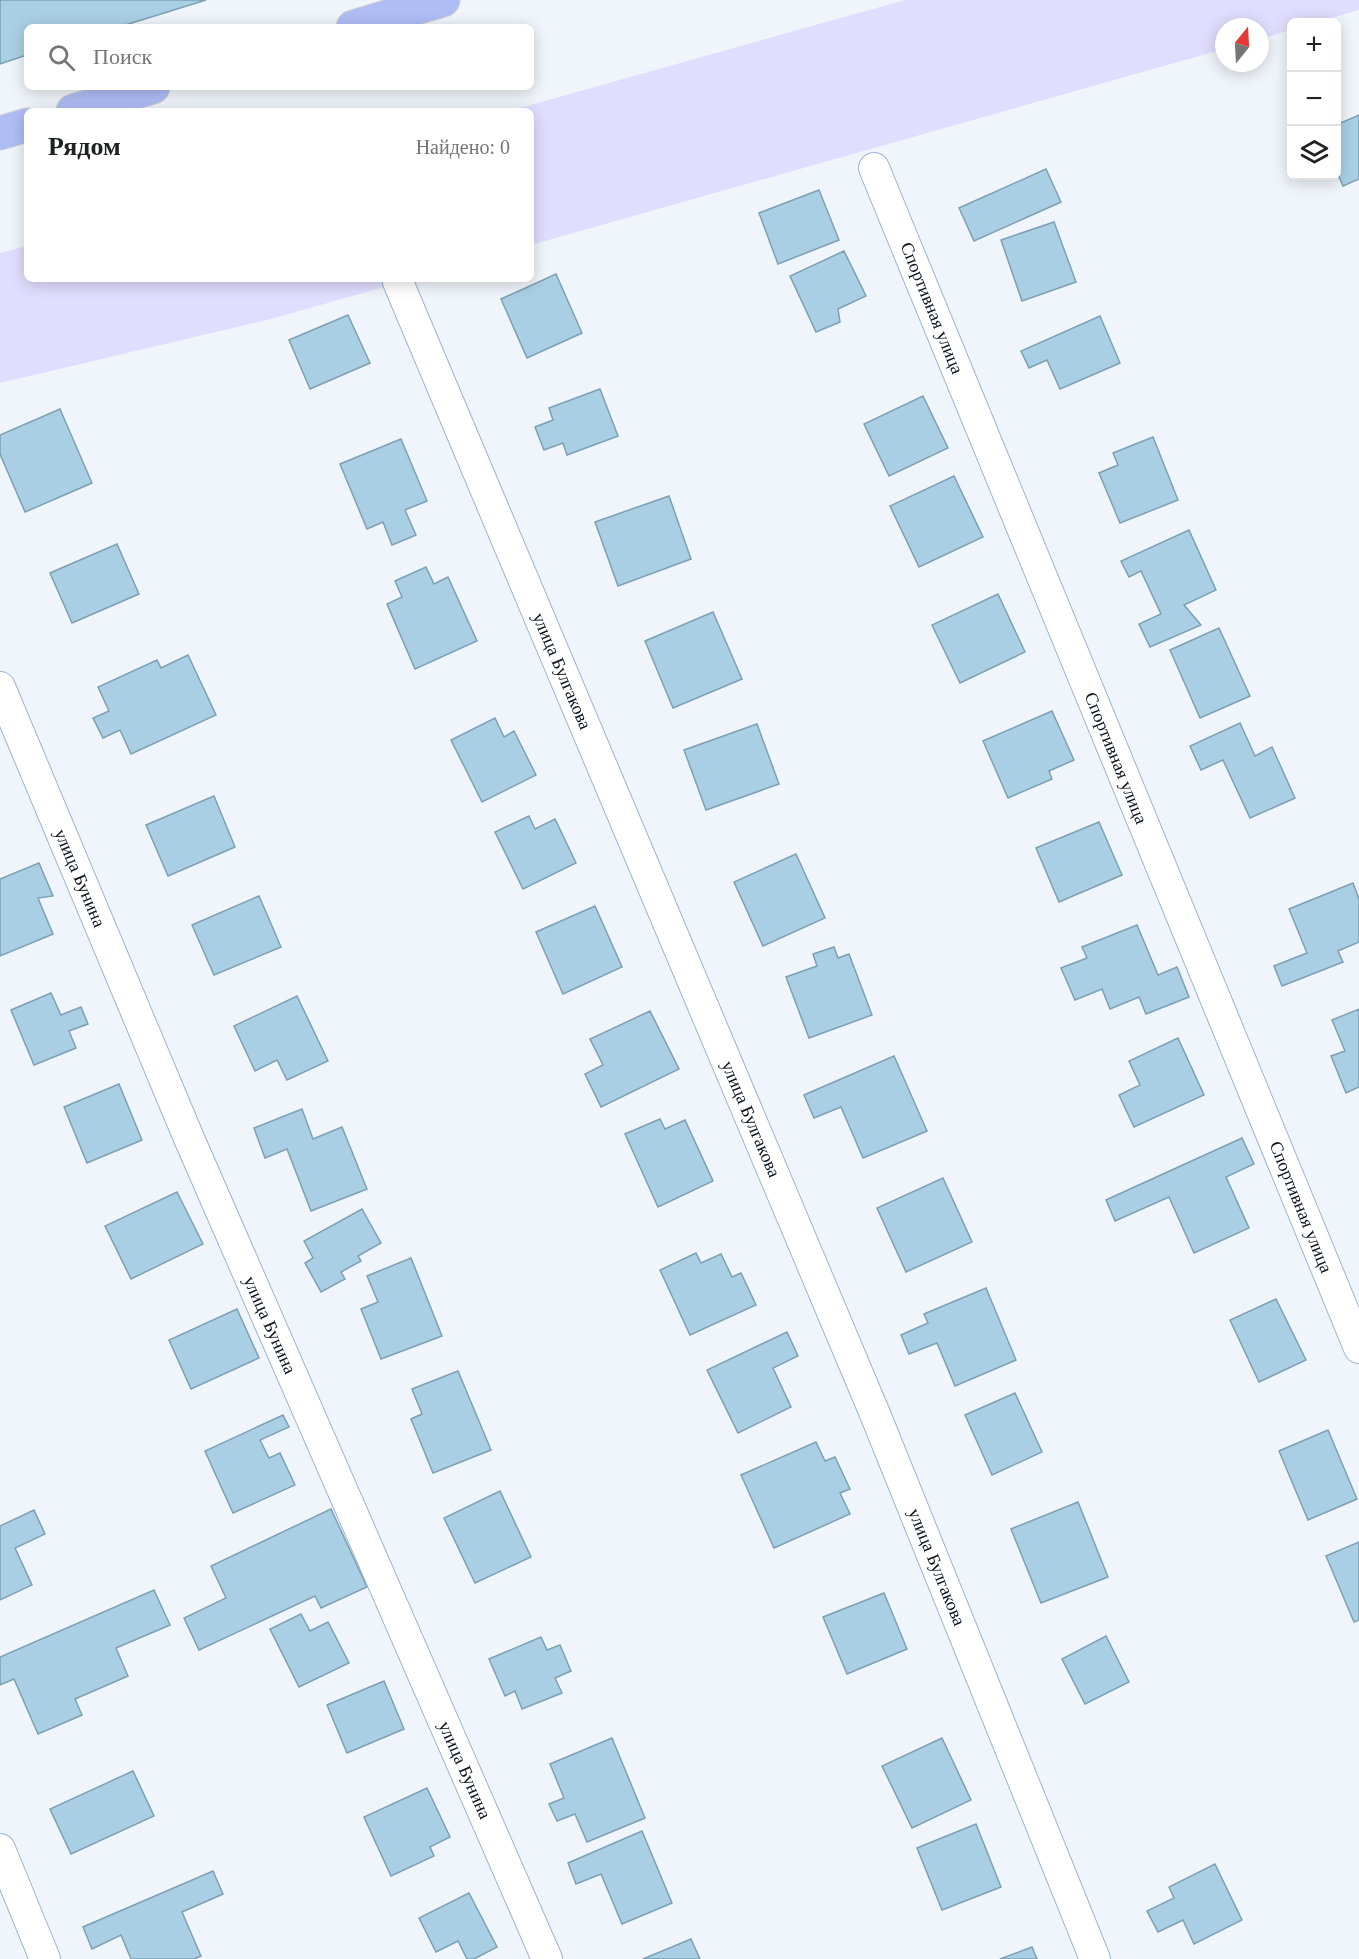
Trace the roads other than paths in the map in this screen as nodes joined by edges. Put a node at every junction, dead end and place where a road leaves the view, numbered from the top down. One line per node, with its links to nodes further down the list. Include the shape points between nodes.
1 (443, 0): 2 (main road)
2 (363, 24)
3 (143, 90): 4 (main road)
4 (84, 108)
5 (24, 126): 6 (main road)
6 (0, 133)
7 (874, 168): 10 (street, Спортивная улица)
8 (398, 282): 14 (street, улица Булгакова, via 875,1414)
9 (0, 687): 13 (street, улица Бунина, via 188,1136)
10 (1359, 1348)
11 (0, 1849): 12 (street)
12 (45, 1959)
13 (547, 1959)
14 (1095, 1959)

